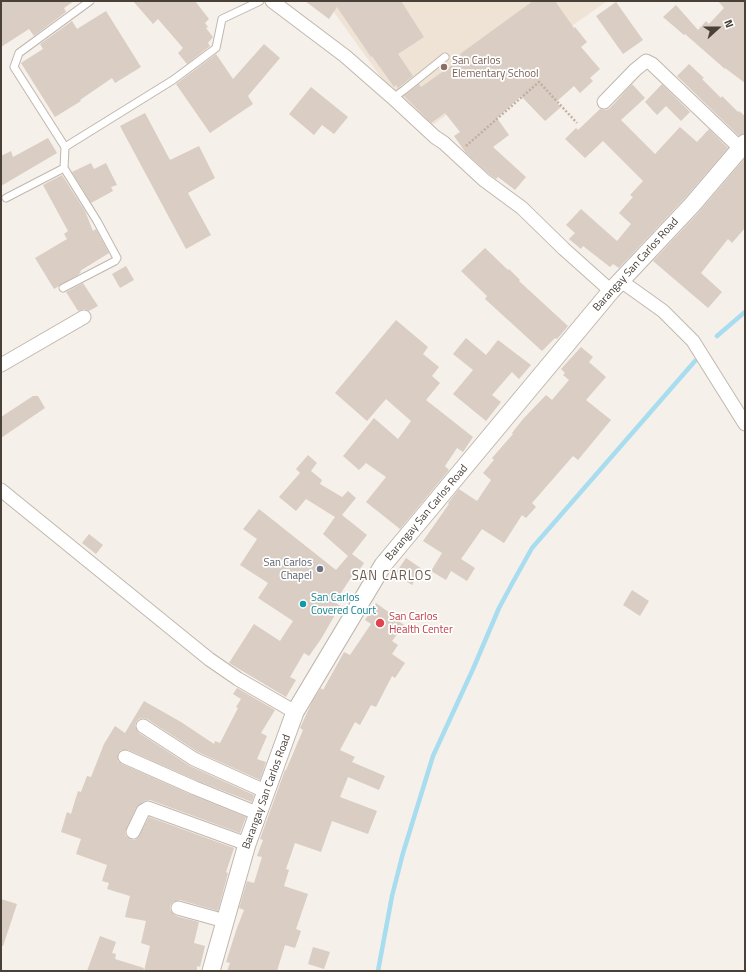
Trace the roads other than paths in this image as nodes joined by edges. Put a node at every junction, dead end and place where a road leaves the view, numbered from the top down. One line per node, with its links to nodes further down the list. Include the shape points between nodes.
1 (90, 1): 8 (lane, via 19,53 14,67)
2 (260, 1): 8 (lane, via 222,19 216,48 173,80)
3 (272, 1): 5 (street, via 345,56)
4 (445, 57): 5 (lane)
5 (392, 98): 11 (street, via 484,180 522,208 564,249)
6 (604, 102): 7 (street, via 646,61)
7 (743, 146): 11 (street, Barangay San Carlos Road)
8 (65, 147): 9 (lane)
9 (64, 168): 10 (lane); 12 (lane, via 117,258)
10 (6, 198)
11 (616, 286): 15 (street, via 663,311 693,341); 17 (street, Barangay San Carlos Road, via 383,565)
12 (63, 288)
13 (84, 317): 14 (street)
14 (1, 365)
15 (745, 424)
16 (1, 490): 17 (street, via 209,659)
17 (295, 712): 20 (street, Barangay San Carlos Road)
18 (143, 726): 20 (street, via 194,759)
19 (126, 757): 21 (street)
20 (267, 792): 21 (street, Barangay San Carlos Road)
21 (259, 814): 23 (street, Barangay San Carlos Road)
22 (133, 832): 23 (street, via 143,811 148,808)
23 (247, 844): 25 (street, Barangay San Carlos Road)
24 (178, 908): 25 (street)
25 (226, 921): 26 (street, Barangay San Carlos Road)
26 (211, 971)

